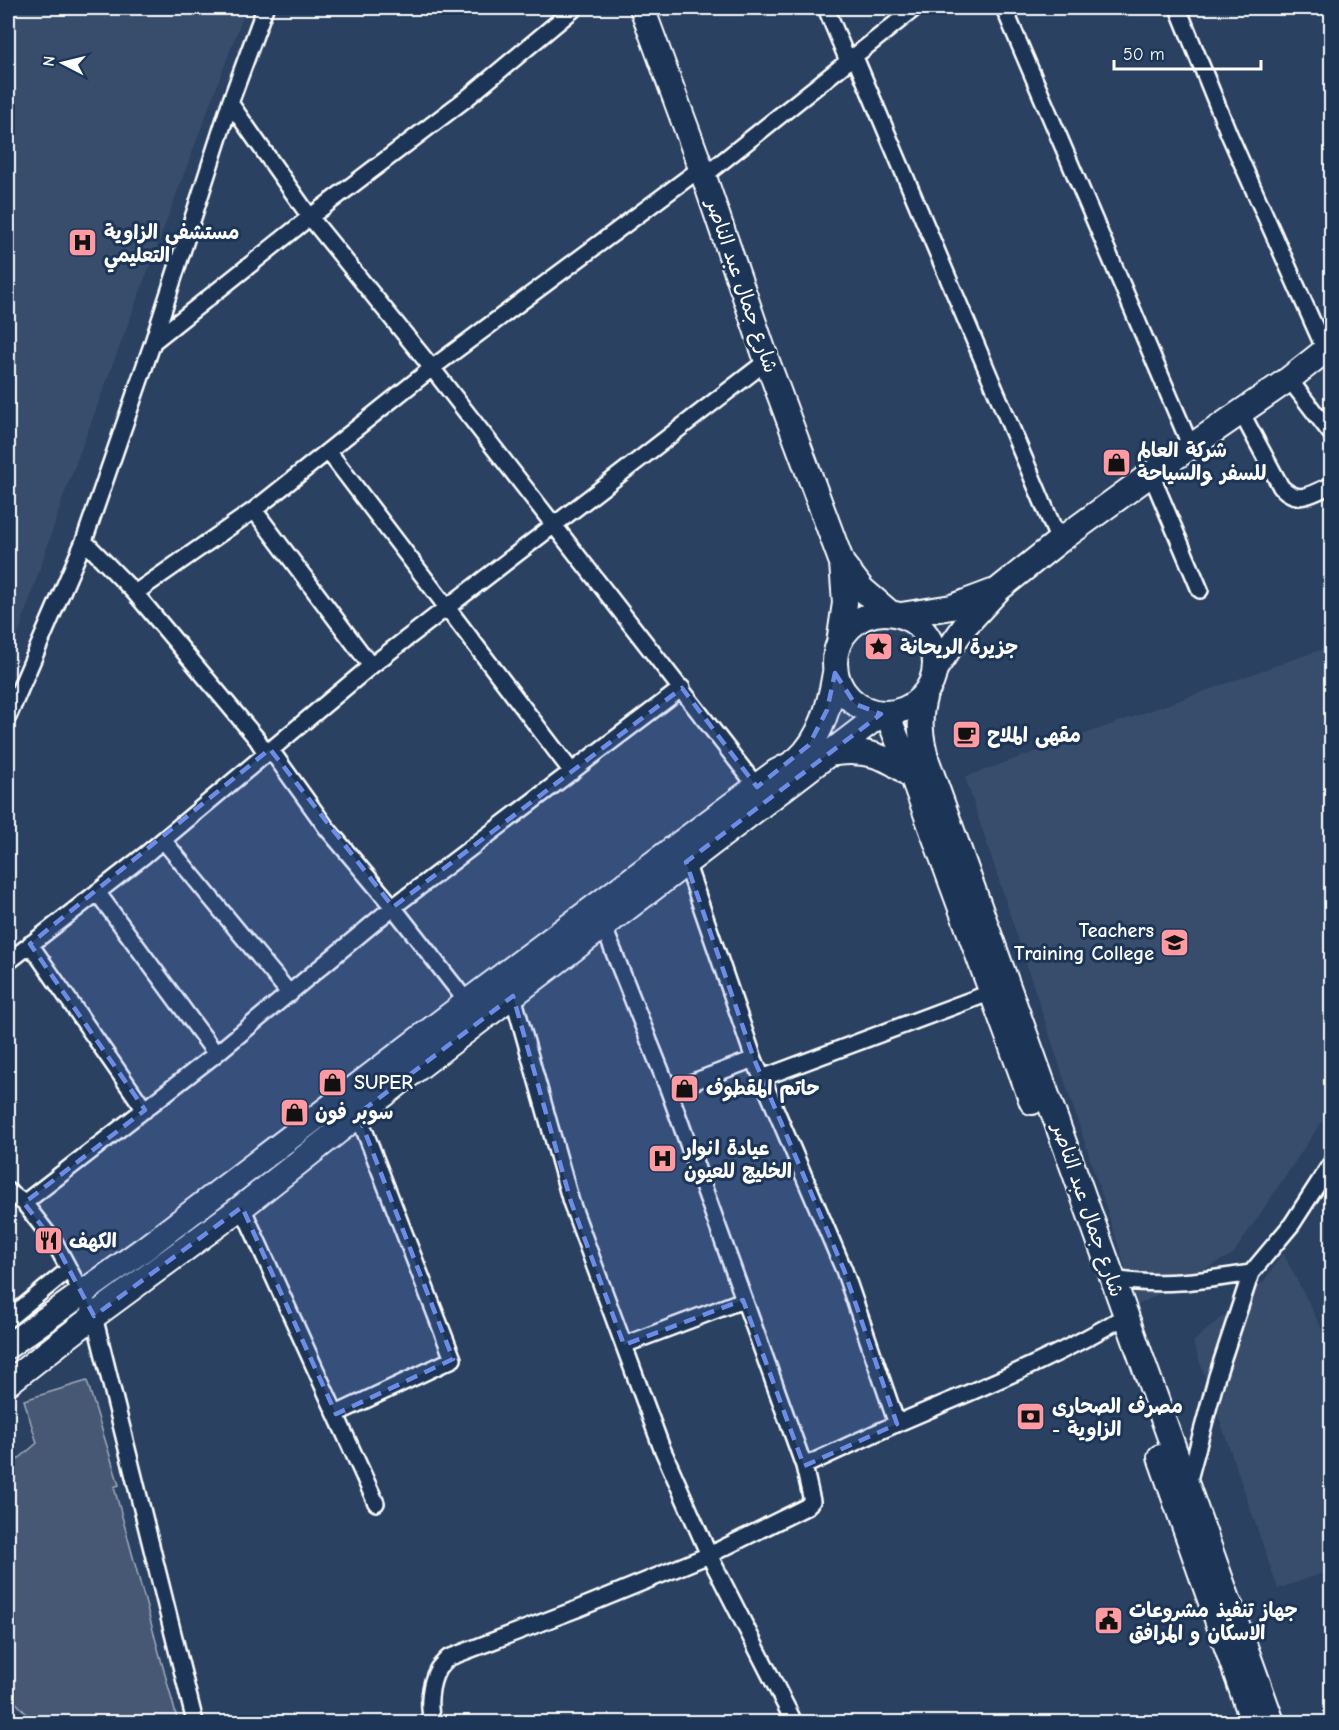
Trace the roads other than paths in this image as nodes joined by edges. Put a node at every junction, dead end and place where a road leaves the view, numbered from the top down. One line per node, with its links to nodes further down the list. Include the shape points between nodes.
1 (266, 8): 9 (street)
2 (575, 8): 11 (street, via 467,98)
3 (642, 8): 10 (main road, شارع جمال عبد الناصر)
4 (826, 8): 8 (street)
5 (915, 8): 8 (street)
6 (1004, 8): 19 (street)
7 (1178, 8): 13 (street, via 1229,134)
8 (851, 58): 10 (street); 26 (street)
9 (230, 103): 11 (street); 12 (street)
10 (702, 172): 14 (main road, شارع جمال عبد الناصر); 15 (street)
11 (310, 217): 12 (street); 15 (street)
12 (153, 342): 25 (street)
13 (1328, 348): 16 (main road)
14 (767, 361): 24 (street); 27 (main road, شارع جمال عبد الناصر)
15 (432, 368): 20 (street); 24 (street)
16 (1289, 379): 17 (main road); 18 (street)
17 (1241, 412): 19 (main road); 22 (street, via 1281,487 1291,496 1303,497)
18 (1332, 435)
19 (1191, 447): 21 (main road)
20 (328, 451): 23 (street); 31 (street)
21 (1151, 474): 26 (main road); 29 (street)
22 (1332, 485)
23 (254, 510): 30 (street); 34 (street)
24 (554, 525): 31 (street); 37 (street)
25 (84, 541): 30 (street); 40 (street)
26 (1059, 541): 28 (main road)
27 (842, 563): 32 (main road, شارع جمال عبد الناصر, via 862,590); 33 (main road, شارع جمال عبد الناصر, via 844,603)
28 (999, 588): 32 (main road, via 952,607); 35 (main road, via 965,626)
29 (1200, 590)
30 (135, 593): 41 (street)
31 (446, 607): 34 (street); 43 (street)
32 (895, 614): 33 (main road, via 879,613 860,620); 35 (main road, via 920,627 927,636)
33 (839, 643): 36 (main road)
34 (371, 666): 41 (street)
35 (935, 669): 38 (main road)
36 (835, 672): 39 (main road, via 842,690 855,704); 45 (main road, via 827,710 809,745 797,760)
37 (682, 688): 43 (street); 45 (street)
38 (925, 694): 39 (main road, via 904,710); 69 (main road, شارع جمال عبد الناصر, via 919,726 927,761)
39 (884, 714): 42 (main road); 44 (main road, شارع جمال عبد الناصر)
40 (8, 717)
41 (268, 751): 46 (street); 49 (street)
42 (829, 754): 44 (main road, via 874,754 889,759); 47 (main road)
43 (572, 772): 49 (street)
44 (913, 778): 53 (main road, شارع جمال عبد الناصر)
45 (757, 787): 56 (main road)
46 (163, 840): 48 (street); 54 (street)
47 (686, 862): 50 (main road); 58 (street)
48 (97, 892): 51 (street); 57 (street)
49 (393, 907): 54 (street); 56 (street)
50 (603, 925): 55 (main road); 60 (street)
51 (30, 944): 52 (street); 61 (street)
52 (8, 962)
53 (992, 992): 59 (street); 73 (main road, شارع جمال عبد الناصر)
54 (290, 994): 57 (street)
55 (513, 996): 62 (main road); 75 (street, via 571,1202)
56 (467, 1002): 70 (main road, via 144,1249)
57 (216, 1054): 61 (street)
58 (753, 1059): 59 (street); 60 (street)
59 (762, 1078): 79 (street, via 844,1270)
60 (669, 1091): 71 (street)
61 (145, 1110): 65 (street)
62 (358, 1114): 66 (main road); 78 (street, via 453,1359)
63 (1332, 1162): 68 (street, via 1292,1224)
64 (8, 1191): 65 (street)
65 (24, 1203): 67 (street, via 55,1243)
66 (242, 1207): 72 (main road); 78 (street)
67 (68, 1270): 70 (street); 74 (street)
68 (1251, 1273): 69 (street, via 1165,1284); 81 (street)
69 (1112, 1279): 73 (main road, شارع جمال عبد الناصر)
70 (80, 1292): 72 (street); 76 (main road)
71 (743, 1300): 75 (street); 80 (street)
72 (94, 1316): 77 (main road); 86 (street)
73 (1119, 1319): 79 (street, via 999,1381); 81 (main road, شارع جمال عبد الناصر); 83 (main road, شارع جمال عبد الناصر)
74 (8, 1320)
75 (624, 1345): 84 (street, via 661,1446)
76 (8, 1346)
77 (8, 1383)
78 (336, 1414): 82 (street)
79 (897, 1424): 80 (street)
80 (804, 1466): 84 (street, via 812,1501 806,1507)
81 (1187, 1484): 83 (street); 89 (main road, شارع جمال عبد الناصر)
82 (376, 1503)
83 (1178, 1507): 88 (main road, شارع جمال عبد الناصر)
84 (709, 1555): 85 (street); 87 (street, via 448,1658 438,1669 430,1693)
85 (788, 1721)
86 (195, 1722)
87 (434, 1722)
88 (1253, 1722)
89 (1272, 1722)

